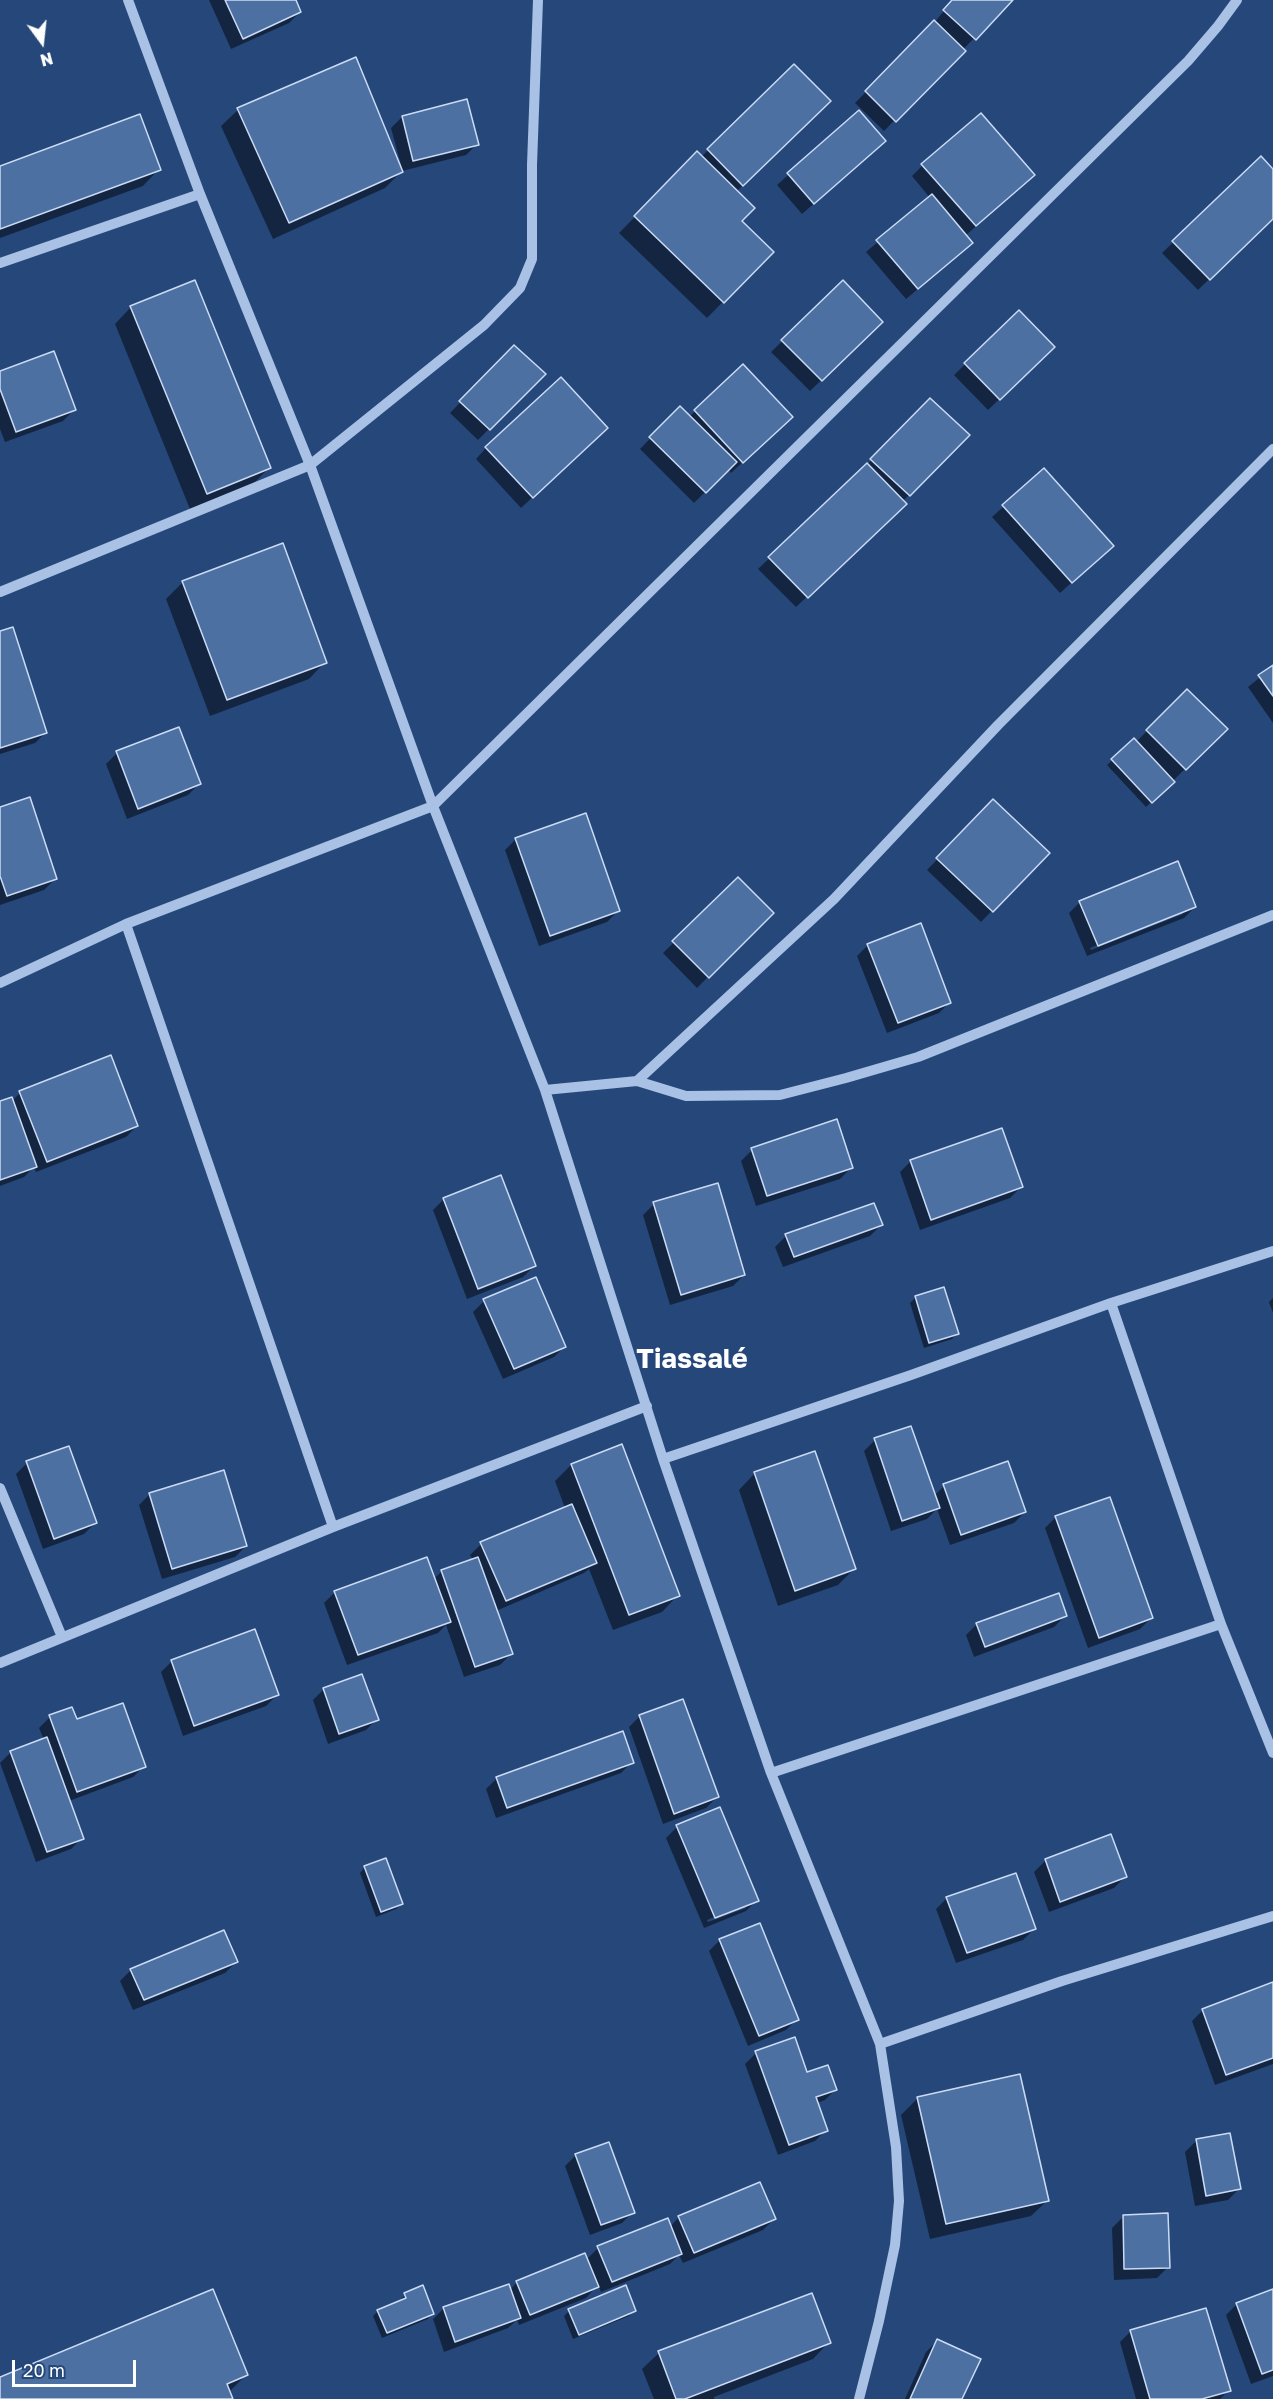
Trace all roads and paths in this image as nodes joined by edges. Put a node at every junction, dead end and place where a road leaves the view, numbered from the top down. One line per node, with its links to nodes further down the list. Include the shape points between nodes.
1 (128, 0): 4 (street)
2 (538, 0): 7 (street, via 532,259 520,288 484,325)
3 (1237, 0): 9 (street, via 1188,61)
4 (200, 194): 5 (street); 7 (street)
5 (0, 263)
6 (1273, 449): 13 (street, via 998,725 834,899)
7 (310, 465): 8 (street); 9 (street)
8 (0, 592)
9 (433, 806): 11 (street); 14 (street)
10 (1273, 915): 13 (street, via 918,1057 846,1078 780,1095 686,1096)
11 (126, 924): 12 (street); 20 (street)
12 (0, 983)
13 (637, 1081): 14 (street)
14 (545, 1090): 17 (street)
15 (1273, 1251): 16 (street)
16 (1111, 1303): 18 (street); 21 (street)
17 (647, 1406): 18 (street); 20 (street)
18 (663, 1459): 25 (street)
19 (0, 1488): 22 (street)
20 (333, 1527): 22 (street)
21 (1221, 1624): 24 (street); 25 (street)
22 (62, 1637): 23 (street)
23 (0, 1663)
24 (1273, 1753)
25 (771, 1773): 27 (street)
26 (1273, 1916): 27 (street, via 1062,1981)
27 (880, 2044): 28 (street, via 896,2147 899,2201 879,2321)
28 (858, 2399)

